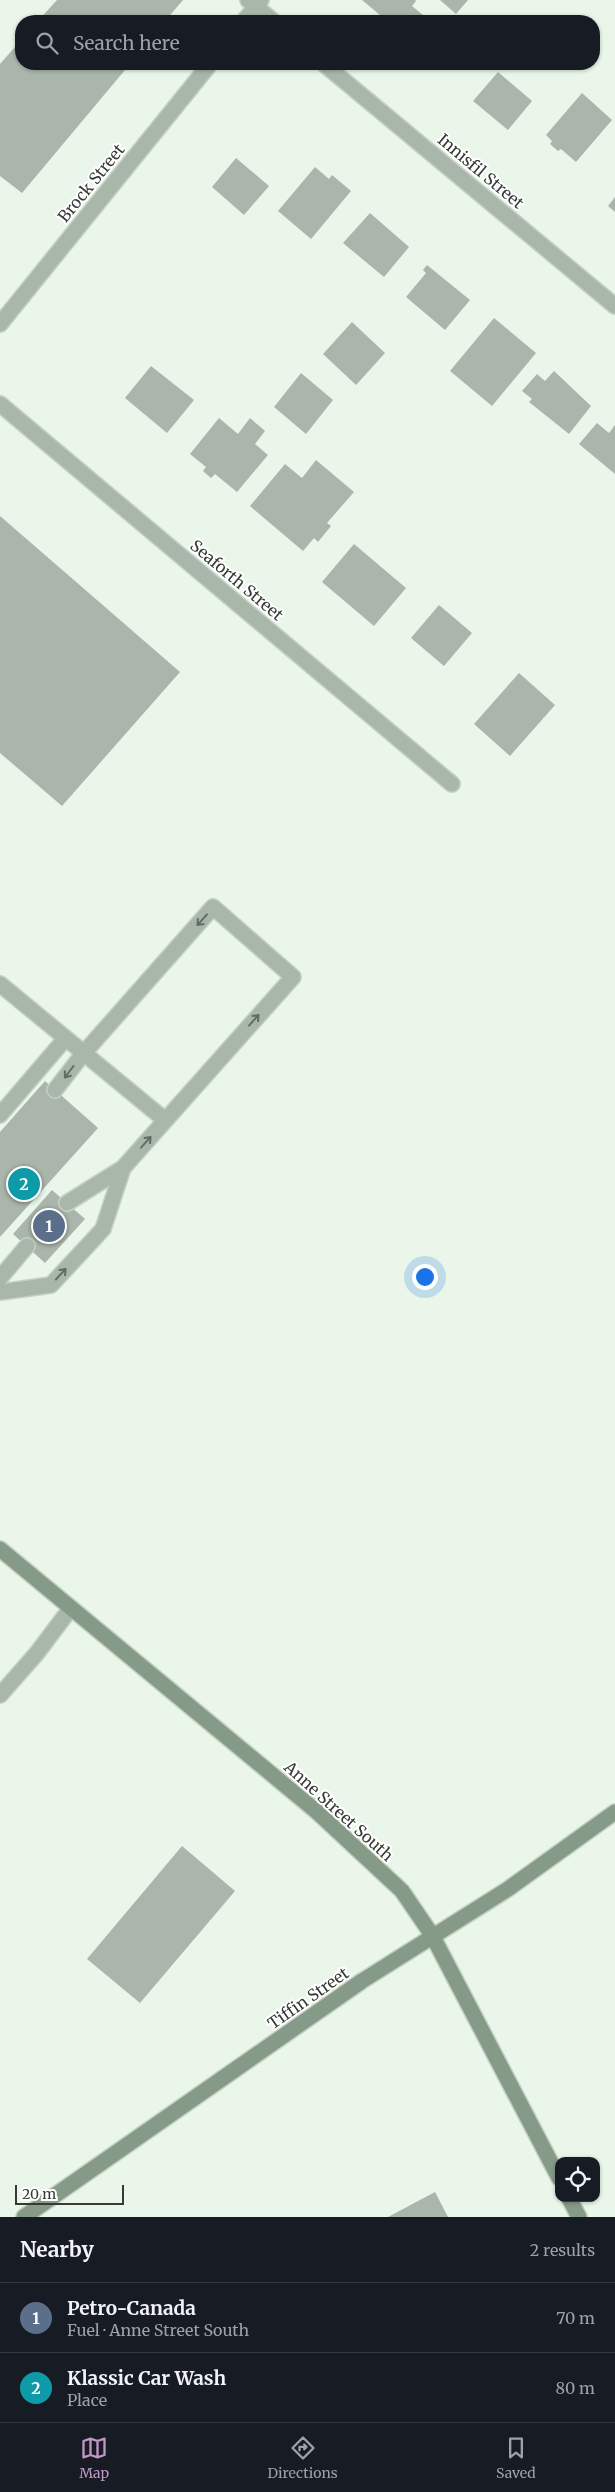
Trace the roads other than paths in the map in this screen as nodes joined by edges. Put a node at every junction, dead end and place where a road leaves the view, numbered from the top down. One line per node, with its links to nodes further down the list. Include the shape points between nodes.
1 (255, 2): 2 (street); 3 (street)
2 (247, 15)
3 (267, 15)
4 (205, 70): 7 (street, Brock Street)
5 (331, 70): 6 (street, Innisfil Street)
6 (615, 306)
7 (0, 324)
8 (0, 404): 9 (street, Seaforth Street)
9 (452, 784)
10 (0, 984): 11 (street)
11 (65, 1039): 12 (street); 14 (street)
12 (83, 1054): 13 (street, one-way to 13); 15 (street); 15 (street, one-way to 12, via 292,977 213,907)
13 (55, 1090)
14 (0, 1115)
15 (165, 1120): 16 (street, one-way to 15)
16 (123, 1168): 17 (street); 20 (street, one-way to 16, via 51,1285 103,1229)
17 (67, 1203)
18 (27, 1246): 19 (street)
19 (0, 1278)
20 (0, 1292)
21 (0, 1549): 22 (street, Anne Street South)
22 (72, 1608): 23 (street); 25 (street, Anne Street South, via 316,1811 402,1891)
23 (0, 1695)
24 (615, 1812): 25 (street, Tiffin Street, via 508,1889)
25 (432, 1935): 26 (street, Anne Street South); 28 (street, Tiffin Street)
26 (555, 2170)
27 (571, 2202): 29 (street)
28 (24, 2217)
29 (579, 2217)

